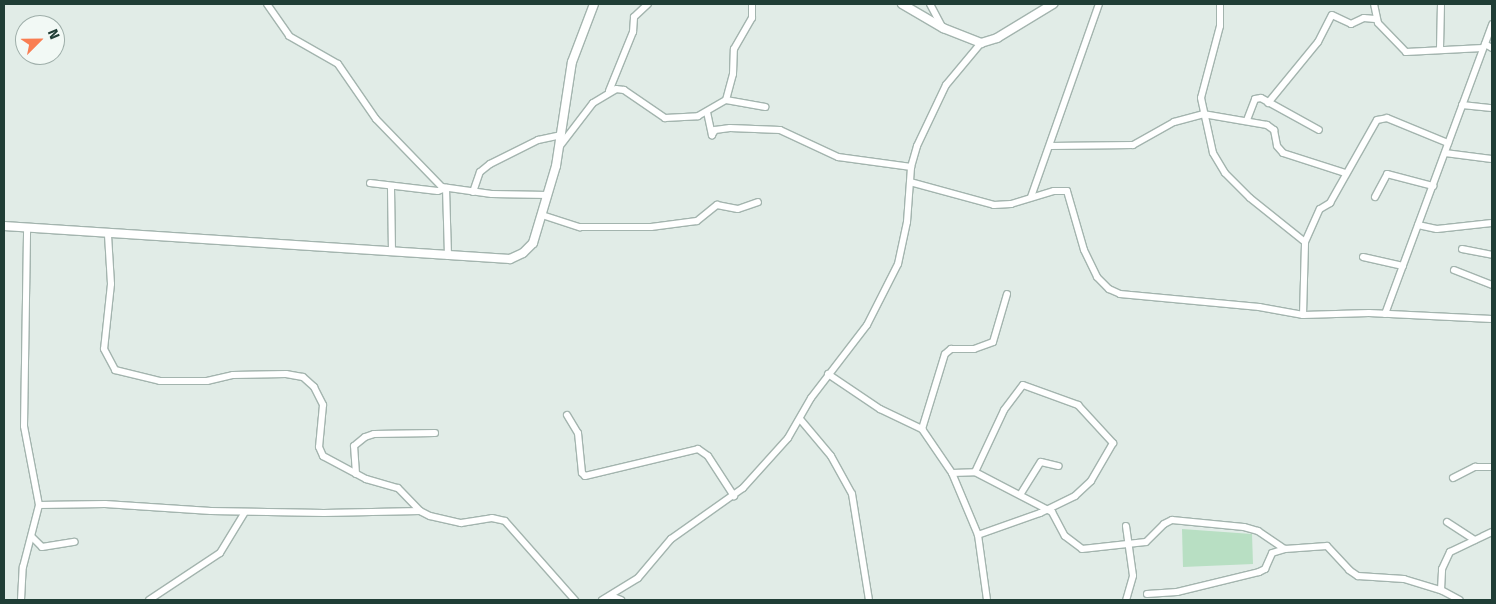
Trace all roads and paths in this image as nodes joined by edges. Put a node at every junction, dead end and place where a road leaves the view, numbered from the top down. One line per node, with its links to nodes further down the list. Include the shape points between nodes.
1 (267, 4): 41 (street, via 289,36 338,64 376,119 432,179)
2 (594, 4): 29 (street, via 572,62)
3 (648, 4): 19 (street, via 634,17 633,32)
4 (752, 4): 20 (street, via 752,18 734,49 733,74)
5 (902, 4): 14 (street)
6 (930, 4): 14 (street)
7 (1053, 4): 15 (street, via 997,38)
8 (1099, 4): 31 (street)
9 (1220, 4): 26 (street, via 1220,26 1201,98)
10 (1374, 4): 12 (street)
11 (1441, 4): 17 (street)
12 (1375, 19): 17 (street, via 1406,52); 21 (street, via 1364,18 1351,24 1332,15 1318,42)
13 (1492, 24): 16 (street)
14 (942, 28): 15 (street)
15 (981, 43): 35 (street, via 946,85 917,146)
16 (1484, 46): 17 (street); 18 (street); 22 (street)
17 (1440, 48)
18 (1492, 48)
19 (609, 91): 25 (street, via 624,90 665,118 690,117); 32 (street, via 585,112)
20 (726, 100): 23 (street); 25 (street)
21 (1268, 103): 27 (street, via 1261,98 1255,99); 28 (street)
22 (1462, 105): 24 (street); 30 (street)
23 (765, 106)
24 (1492, 108)
25 (706, 112): 35 (street, via 712,135 716,130 730,128 780,130 838,157)
26 (1203, 114): 27 (street); 31 (street, via 1174,122 1143,141 1123,147); 53 (street, via 1219,164 1250,198)
27 (1247, 120): 36 (street, via 1272,128 1283,153)
28 (1319, 130)
29 (561, 135): 32 (street); 42 (street, via 538,140 490,164 480,172)
30 (1448, 143): 33 (street); 36 (street, via 1417,128 1380,118)
31 (1050, 146): 45 (street)
32 (559, 147): 43 (street)
33 (1445, 153): 34 (street); 39 (street)
34 (1492, 159)
35 (911, 167): 37 (street)
36 (1345, 173): 53 (street, via 1330,203 1320,210)
37 (910, 182): 45 (street, via 994,204 1011,204); 66 (street, via 903,245 892,281 867,325)
38 (370, 183): 40 (street)
39 (1433, 186): 44 (street, via 1387,174); 49 (street)
40 (391, 188): 41 (street, via 438,191); 55 (street)
41 (446, 188): 42 (street); 57 (street)
42 (472, 192): 43 (street)
43 (548, 195): 47 (street)
44 (1375, 196)
45 (1031, 197): 64 (street, via 1067,191 1089,261 1097,277 1115,293)
46 (758, 202): 47 (street, via 738,209 717,205 697,221 650,227 580,227)
47 (542, 215): 57 (street, via 533,243 524,253 510,259)
48 (1492, 223): 49 (street, via 1437,229)
49 (1418, 225): 59 (street)
50 (4, 226): 51 (street)
51 (27, 229): 52 (street); 79 (street, via 23,418)
52 (108, 235): 55 (street); 75 (street, via 111,284 104,349 110,365 122,373 160,380 208,381 233,375 286,374 303,377 314,387 323,405 320,453)
53 (1305, 242): 64 (street)
54 (1462, 249): 56 (street)
55 (392, 251): 57 (street)
56 (1492, 255)
57 (448, 256)
58 (1363, 257): 59 (street)
59 (1404, 266): 63 (street)
60 (1454, 270): 61 (street)
61 (1492, 285)
62 (1007, 294): 69 (street, via 993,342 974,349 950,350 945,354)
63 (1385, 314): 64 (street); 65 (street)
64 (1303, 315)
65 (1492, 319)
66 (828, 374): 68 (street); 69 (street, via 873,405)
67 (568, 416): 77 (street, via 578,434 585,476 698,449 708,456)
68 (800, 419): 77 (street, via 788,438); 100 (street, via 831,456 852,494)
69 (922, 429): 74 (street)
70 (435, 433): 75 (street, via 365,437 354,446)
71 (1059, 466): 78 (street, via 1041,462)
72 (1492, 467): 76 (street, via 1475,467)
73 (975, 472): 74 (street); 78 (street); 80 (street, via 1004,410 1020,387 1026,385 1078,405 1113,442 1086,486)
74 (952, 473): 86 (street)
75 (356, 474): 81 (street, via 398,488)
76 (1454, 478)
77 (734, 496): 94 (street, via 671,539 638,578)
78 (1020, 496): 80 (street)
79 (39, 505): 82 (street, via 105,504); 87 (street)
80 (1047, 509): 86 (street); 90 (street, via 1057,518 1065,536 1082,549)
81 (420, 511): 82 (street); 97 (street, via 461,523 492,518 505,521)
82 (245, 512): 96 (street, via 214,559)
83 (1447, 522): 88 (street)
84 (1126, 526): 90 (street)
85 (1492, 532): 88 (street)
86 (978, 535): 101 (street)
87 (32, 537): 89 (street, via 42,547); 95 (street, via 23,567)
88 (1475, 540): 92 (street, via 1450,552 1442,569)
89 (75, 542)
90 (1127, 544): 91 (street, via 1146,542 1172,520 1252,528); 102 (street, via 1133,576)
91 (1285, 549): 92 (street, via 1328,546 1348,570 1358,576 1396,577); 93 (street, via 1272,553 1259,572 1177,592)
92 (1442, 590): 103 (street)
93 (1147, 594)
94 (611, 596): 98 (street); 99 (street)
95 (21, 600)
96 (149, 600)
97 (575, 600)
98 (603, 600)
99 (621, 600)
100 (869, 600)
101 (987, 600)
102 (1126, 600)
103 (1460, 600)

